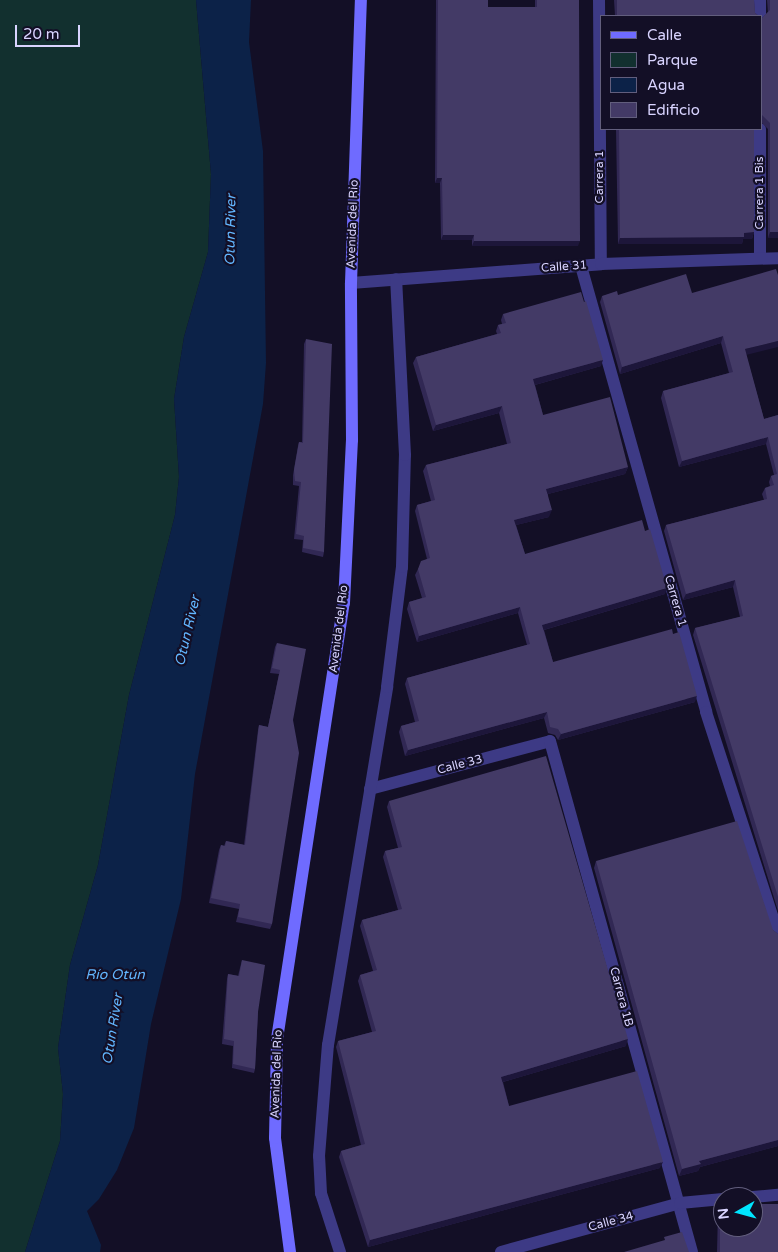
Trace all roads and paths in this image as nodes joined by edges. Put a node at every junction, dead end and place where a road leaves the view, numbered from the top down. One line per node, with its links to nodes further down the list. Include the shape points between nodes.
1 (362, 0): 11 (main road, Avenida del Río)
2 (598, 0): 8 (street, Carrera 1)
3 (760, 0): 4 (street)
4 (760, 15)
5 (760, 130): 6 (street, Carrera 1 Bis)
6 (760, 258): 7 (street, Calle 31); 8 (street, Calle 31)
7 (778, 258)
8 (601, 264): 9 (street, Calle 31)
9 (581, 266): 10 (street, Calle 31); 14 (street, Carrera 1, via 706,712)
10 (396, 279): 11 (street, Calle 31); 13 (street, via 405,455 402,567)
11 (351, 283): 19 (main road, Avenida del Río, via 352,440 344,603 277,1039 276,1138)
12 (550, 741): 13 (street, Calle 33); 18 (street, Carrera 1B)
13 (370, 789): 20 (street, via 328,1045 319,1156 321,1193)
14 (778, 934)
15 (778, 1195): 16 (street)
16 (763, 1196)
17 (713, 1201): 18 (street, Calle 34)
18 (680, 1203): 21 (street, Calle 34); 22 (street, Carrera 1B)
19 (290, 1252)
20 (340, 1252)
21 (501, 1252)
22 (692, 1252)

